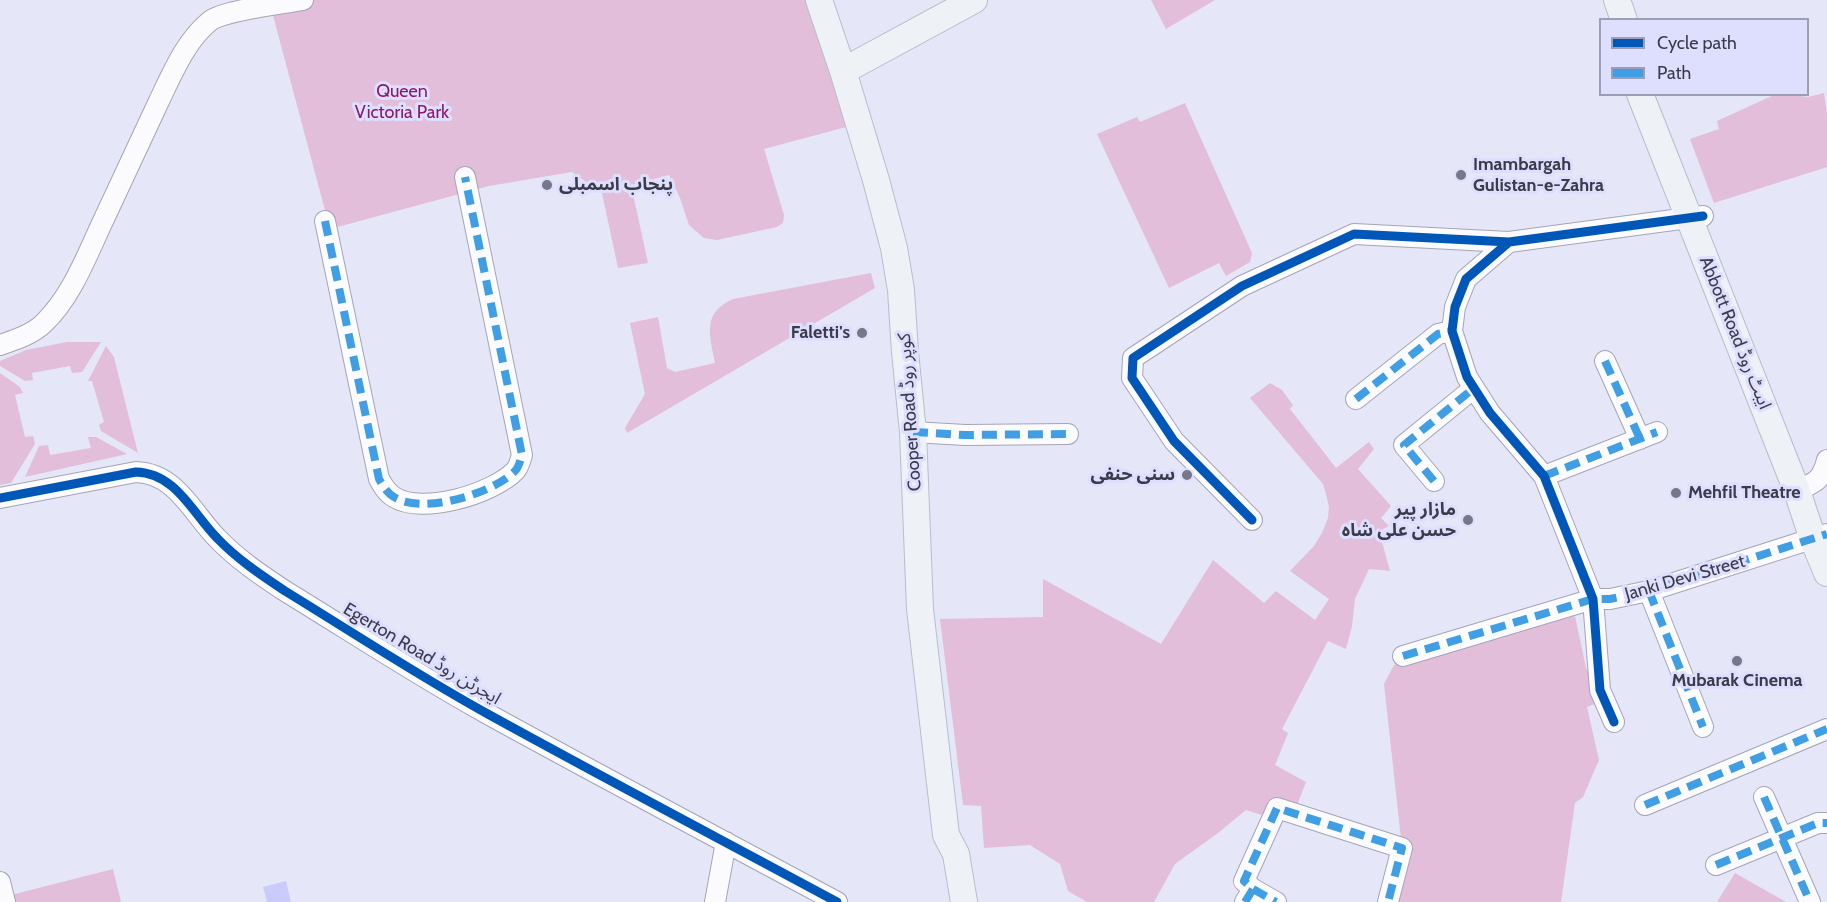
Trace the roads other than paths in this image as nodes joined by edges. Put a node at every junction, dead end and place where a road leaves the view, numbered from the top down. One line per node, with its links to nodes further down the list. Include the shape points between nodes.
1 (303, 0): 16 (street, via 225,15 212,20 199,33 171,76 67,294 42,325)
2 (819, 0): 8 (main road, Cooper Road کوپر روڈ)
3 (974, 0): 8 (main road)
4 (1603, 0): 6 (main road)
5 (1617, 0): 7 (main road)
6 (1610, 18)
7 (1623, 18)
8 (843, 70): 20 (main road, Cooper Road کوپر روڈ, via 894,248)
9 (1641, 96): 12 (main road, Abbott Road ایبٹ روڈ)
10 (1655, 96): 12 (main road, Abbott Road ایبٹ روڈ)
11 (465, 177): 13 (street, via 522,455 516,470 482,492 455,500 407,502 394,497 379,479)
12 (1696, 216): 14 (street); 25 (main road, Abbott Road ایبٹ روڈ)
13 (325, 220)
14 (1509, 243): 15 (street, via 1466,279 1455,307); 27 (street, via 1354,234 1242,286 1133,358 1132,378 1174,441)
15 (1452, 331): 18 (street); 19 (street, via 1438,334)
16 (0, 345)
17 (1605, 361): 23 (street, via 1649,436)
18 (1474, 388): 23 (street, via 1490,413); 24 (street, via 1404,444)
19 (1356, 399)
20 (913, 432): 21 (street); 39 (main road, Cooper Road کوپر روڈ, via 920,609)
21 (1068, 434)
22 (1827, 460): 25 (street, via 1822,476)
23 (1544, 476): 31 (street)
24 (1434, 481)
25 (1804, 488): 28 (main road, Abbott Road ایبٹ روڈ)
26 (0, 498): 41 (street, Egerton Road ایجرٹن روڈ, via 136,471 164,480 186,498 216,538 252,570 485,712)
27 (1252, 520)
28 (1822, 534): 29 (main road, Abbott Road ایبٹ روڈ); 30 (street, Janki Devi Street)
29 (1827, 573)
30 (1649, 591): 31 (street, Janki Devi Street); 34 (street)
31 (1593, 599): 32 (street, Janki Devi Street); 33 (street, via 1600,690)
32 (1403, 656)
33 (1614, 722)
34 (1703, 727)
35 (1827, 729): 37 (street)
36 (1764, 797): 40 (street)
37 (1645, 805)
38 (1827, 823): 40 (street)
39 (946, 835): 43 (main road, Cooper Road کوپر روڈ, via 956,854); 49 (main road, Cooper Road کوپر روڈ, via 940,855)
40 (1782, 838): 42 (street); 54 (street)
41 (726, 842): 47 (street); 48 (street, Egerton Road ایجرٹن روڈ)
42 (1716, 865)
43 (959, 872): 50 (main road, Cooper Road کوپر روڈ); 51 (main road, via 976,888)
44 (0, 882): 46 (street)
45 (1249, 896): 52 (street); 53 (street, via 1244,881 1277,808 1402,848)
46 (5, 902)
47 (715, 902)
48 (837, 902)
49 (949, 902)
50 (964, 902)
51 (981, 902)
52 (1276, 902)
53 (1388, 902)
54 (1810, 902)

